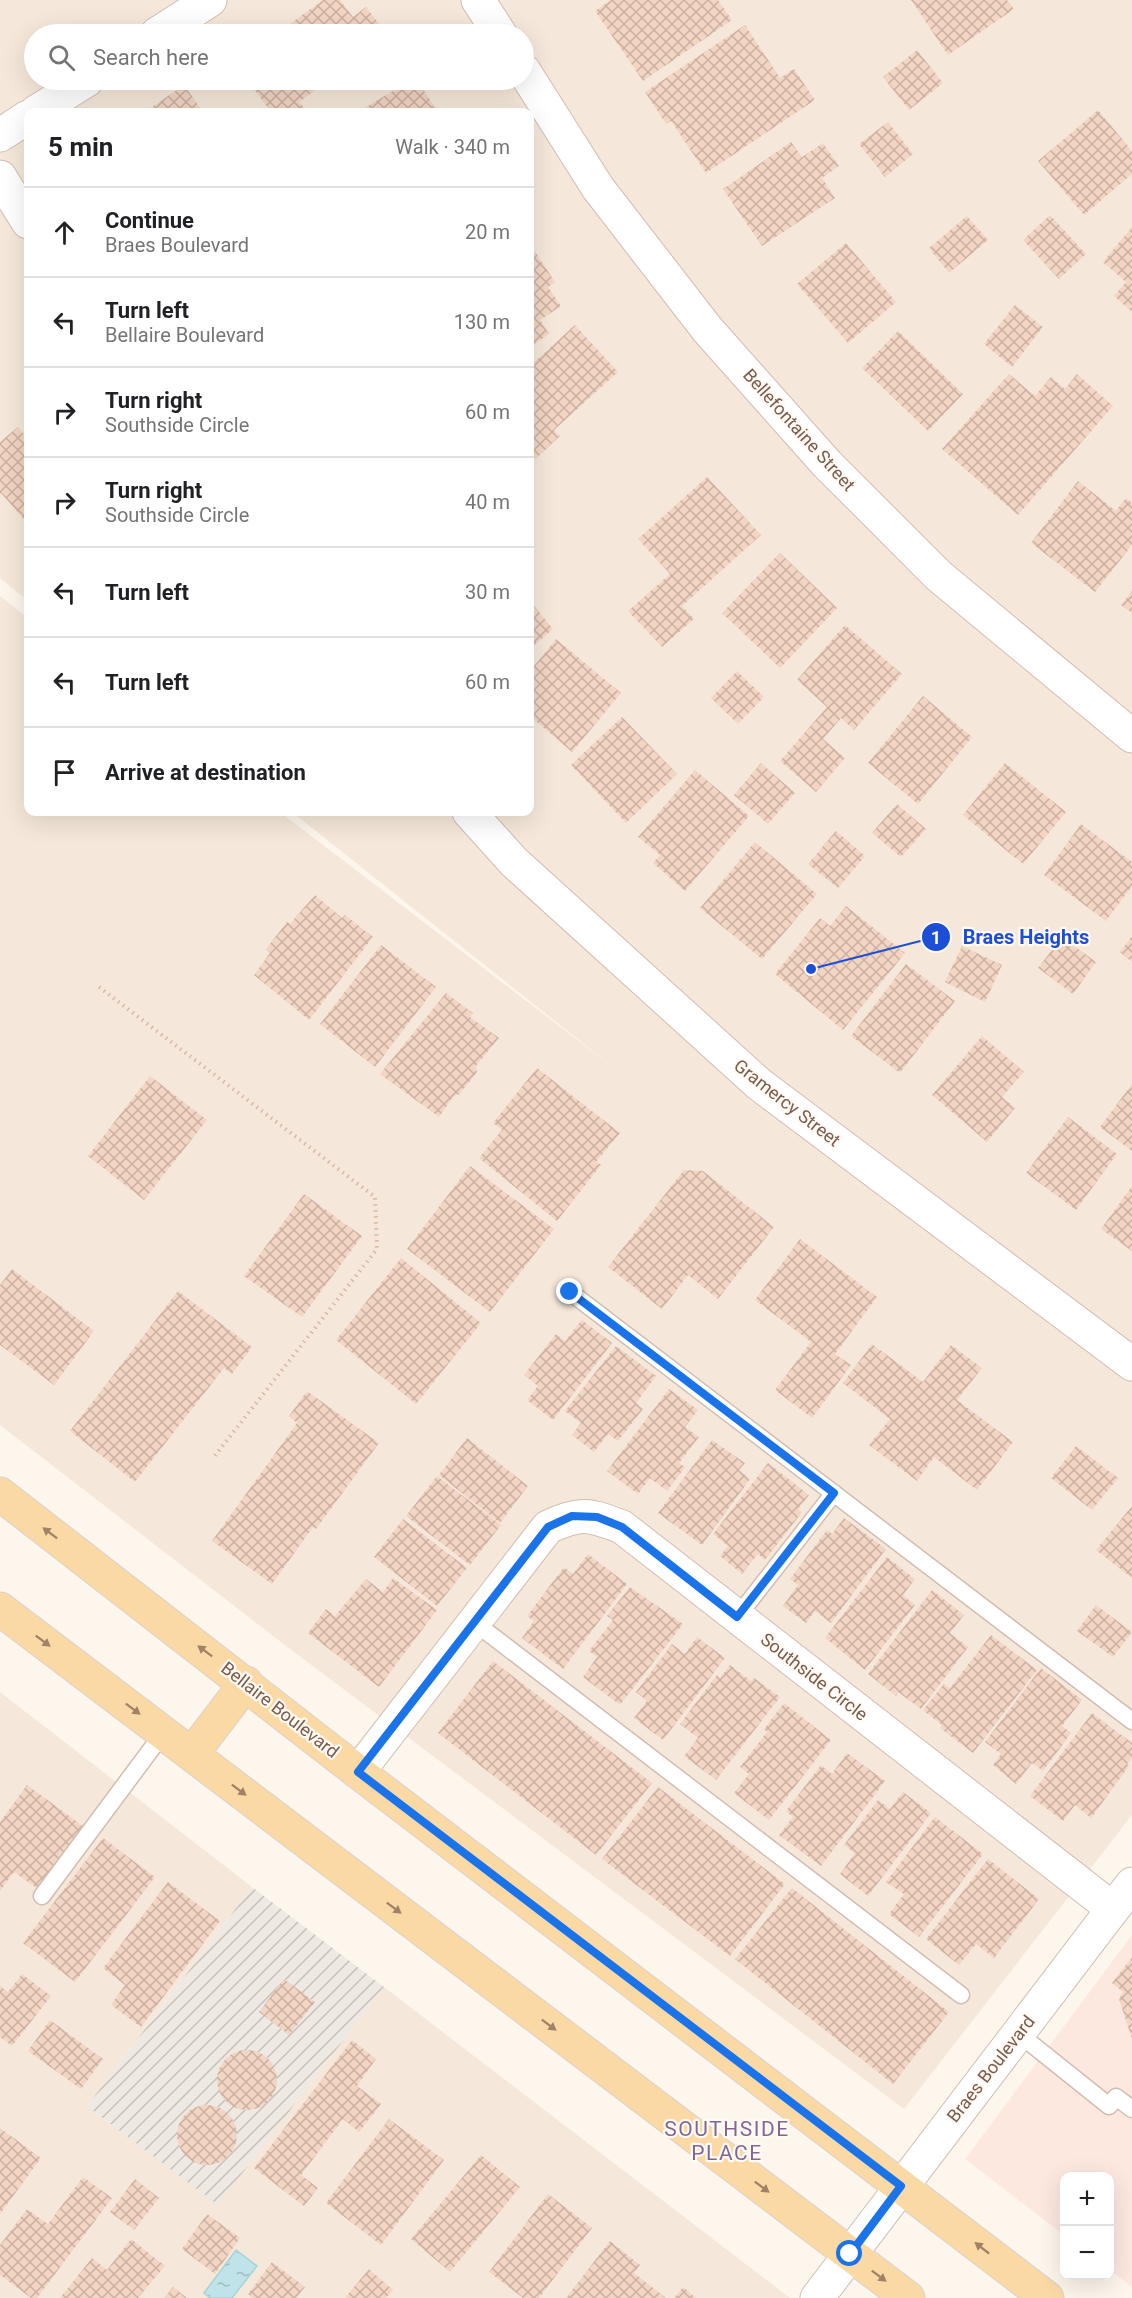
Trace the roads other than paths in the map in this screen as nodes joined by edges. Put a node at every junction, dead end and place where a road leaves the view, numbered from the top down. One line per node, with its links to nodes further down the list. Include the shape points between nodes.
1 (210, 0): 3 (street)
2 (478, 0): 4 (street)
3 (173, 24)
4 (494, 24)
5 (534, 87): 12 (street, Bellefontaine Street, via 598,188 671,282 827,464 939,576)
6 (71, 90): 7 (street)
7 (42, 108)
8 (24, 120): 9 (street)
9 (0, 135)
10 (0, 177): 11 (street)
11 (24, 216)
12 (1132, 736)
13 (473, 816): 15 (street, Gramercy Street, via 514,862 759,1084)
14 (570, 1292): 16 (lane)
15 (1132, 1364)
16 (834, 1493): 19 (lane); 22 (lane)
17 (0, 1494): 21 (main road, Bellaire Boulevard, one-way to 17)
18 (0, 1608): 23 (main road, one-way to 23)
19 (737, 1617): 20 (street, Southside Circle, via 622,1527 597,1517 572,1516 548,1527); 28 (street, Southside Circle)
20 (474, 1622): 25 (street, Southside Circle); 29 (lane)
21 (246, 1683): 24 (main road); 25 (main road, Bellaire Boulevard)
22 (1132, 1721)
23 (164, 1732): 24 (main road); 27 (lane)
24 (192, 1755): 33 (main road, one-way to 33)
25 (358, 1772): 32 (main road, Bellaire Boulevard)
26 (1132, 1884): 28 (street, Braes Boulevard)
27 (42, 1896)
28 (1113, 1909): 30 (street, Braes Boulevard)
29 (961, 1995)
30 (1019, 2034): 31 (lane, via 1109,2106 1116,2097); 32 (street, Braes Boulevard)
31 (1132, 2109)
32 (901, 2186): 33 (street, Braes Boulevard); 36 (main road, Bellaire Boulevard, one-way to 32)
33 (850, 2254): 34 (street, Braes Boulevard); 35 (main road, one-way to 35)
34 (817, 2298)
35 (908, 2298)
36 (1047, 2298)

